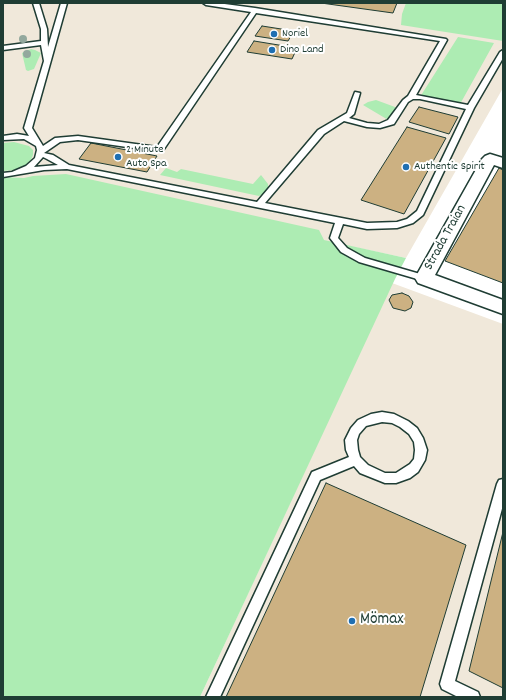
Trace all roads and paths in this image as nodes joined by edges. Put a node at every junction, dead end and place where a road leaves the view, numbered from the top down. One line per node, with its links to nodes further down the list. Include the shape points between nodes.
1 (36, 3): 5 (lane, via 44,29)
2 (64, 3): 8 (lane)
3 (206, 3): 4 (lane)
4 (255, 10): 10 (lane, via 443,39); 14 (lane, via 159,150 78,138 58,140)
5 (44, 43): 6 (lane); 8 (lane)
6 (3, 48)
7 (503, 52): 11 (lane)
8 (47, 62): 14 (lane, via 28,128)
9 (358, 93): 12 (lane, via 350,114)
10 (410, 97): 11 (lane); 12 (lane, via 391,122 380,126)
11 (470, 108): 20 (lane, via 420,213 410,221 397,225 367,226)
12 (344, 119): 19 (lane, via 322,132)
13 (3, 138): 14 (lane, via 26,137)
14 (41, 149): 16 (lane); 17 (lane, via 35,164)
15 (503, 163): 21 (street, Strada Traian, via 490,159)
16 (67, 167): 17 (lane); 19 (lane)
17 (13, 174): 18 (lane)
18 (3, 175)
19 (258, 205): 20 (lane)
20 (340, 221): 21 (lane, via 334,238 344,250 362,260)
21 (424, 278): 22 (street, Strada Traian)
22 (503, 307)
23 (356, 460): 23 (lane, via 364,469 374,474 396,478 414,468 419,460 419,441 413,431 399,421 382,417 371,419 362,423 351,440); 25 (lane, via 316,476)
24 (503, 484): 26 (lane, via 447,684)
25 (213, 697)
26 (473, 697)

